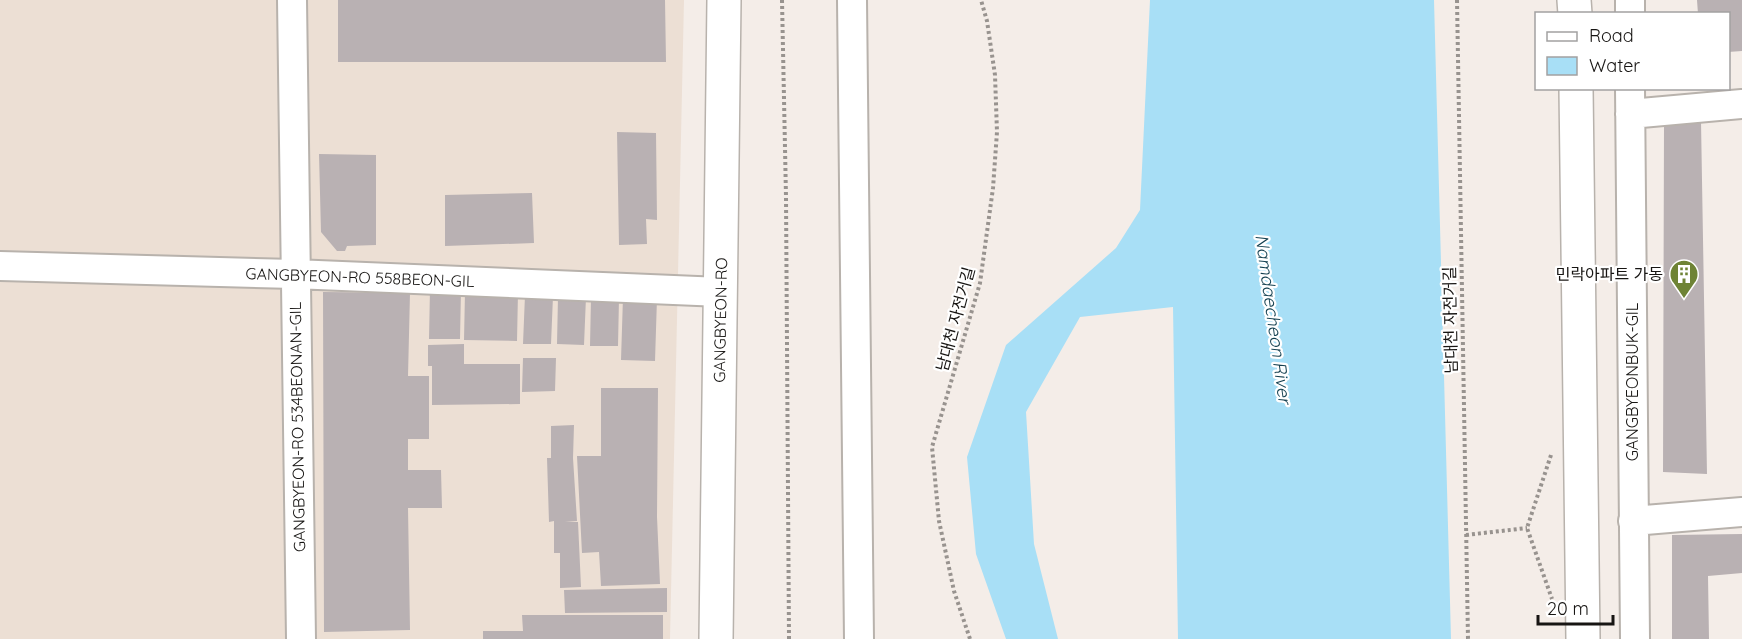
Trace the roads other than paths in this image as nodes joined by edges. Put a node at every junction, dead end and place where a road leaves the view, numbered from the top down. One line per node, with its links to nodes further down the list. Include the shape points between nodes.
1 (292, 0): 8 (street, GANGBYEON-RO 534BEONAN-GIL)
2 (724, 0): 9 (street, GANGBYEON-RO)
3 (852, 0): 14 (street)
4 (1576, 90): 15 (street)
5 (1630, 101): 6 (street); 11 (street, GANGBYEONBUK-GIL)
6 (1742, 104)
7 (0, 266): 8 (street, GANGBYEON-RO 558BEON-GIL)
8 (294, 274): 9 (street, GANGBYEON-RO 558BEON-GIL); 12 (street, GANGBYEON-RO 534BEONAN-GIL)
9 (721, 291): 13 (street, GANGBYEON-RO)
10 (1742, 512): 11 (street)
11 (1633, 521): 16 (street, GANGBYEONBUK-GIL)
12 (300, 639)
13 (716, 639)
14 (859, 639)
15 (1582, 639)
16 (1635, 639)

